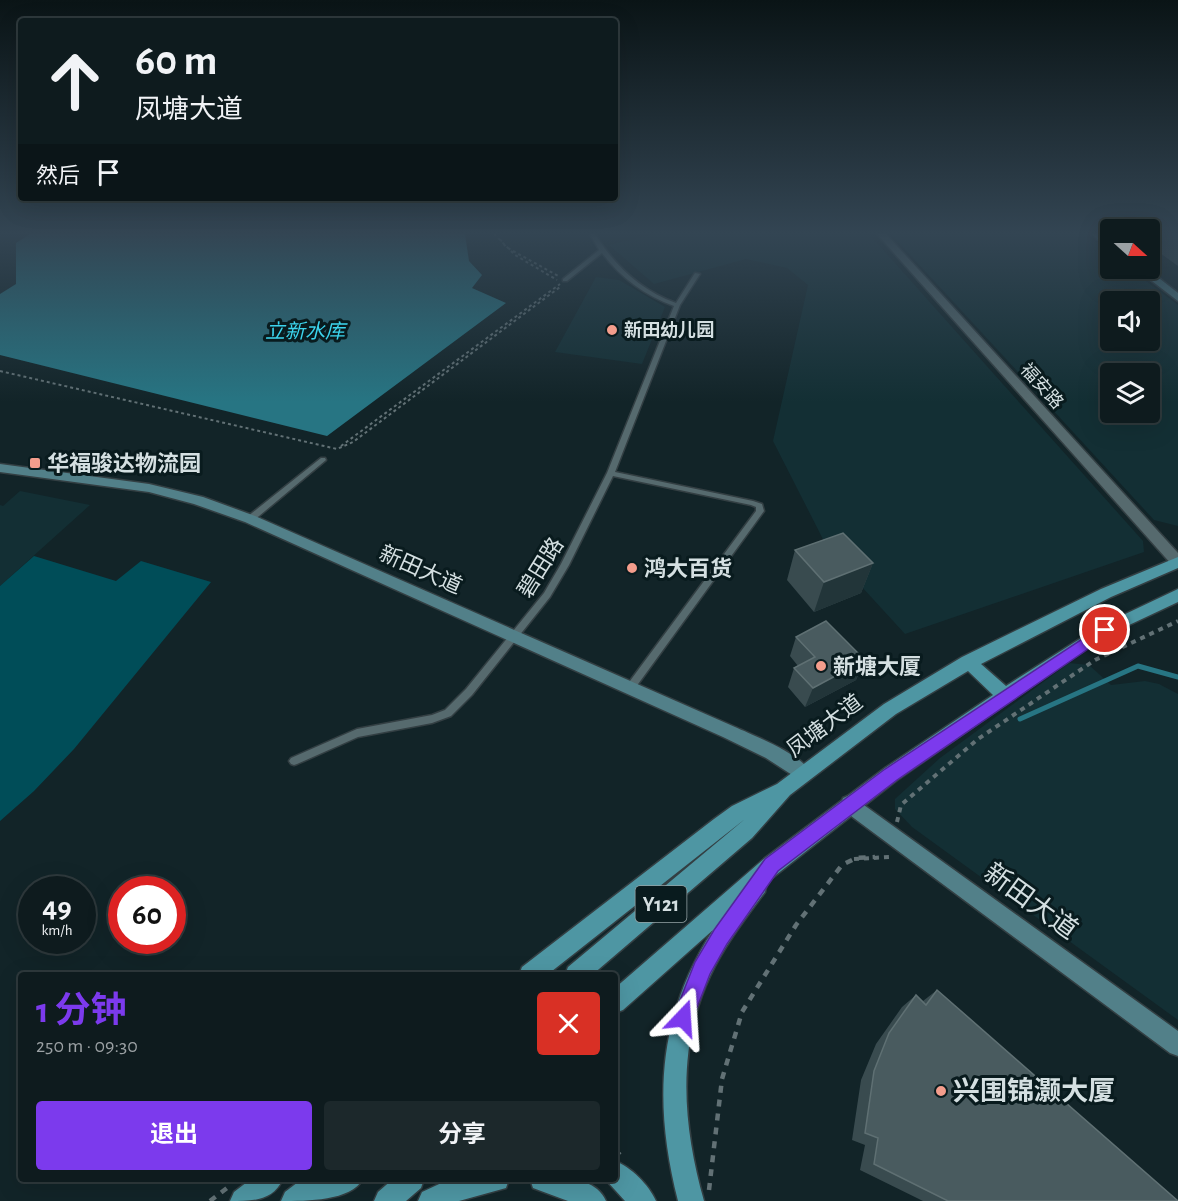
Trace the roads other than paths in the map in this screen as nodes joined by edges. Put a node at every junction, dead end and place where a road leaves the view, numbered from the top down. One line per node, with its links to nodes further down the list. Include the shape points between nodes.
1 (643, 290): 4 (lane)
2 (686, 290): 4 (lane, 碧田路)
3 (932, 290): 9 (street, 福安路)
4 (676, 305): 7 (lane, 碧田路)
5 (323, 460): 8 (lane)
6 (0, 468): 8 (street, 新田大道, via 149,488)
7 (611, 473): 11 (lane, 碧田路, via 565,565); 13 (lane, via 753,503 760,511)
8 (250, 519): 11 (street, 新田大道)
9 (1178, 562): 12 (main road, 凤塘大道 / Y121, via 1074,608)
10 (1178, 595): 14 (main road, Y121, via 1105,630)
11 (514, 636): 13 (street, 新田大道); 15 (lane, 碧田路, via 447,713 357,733)
12 (968, 662): 14 (main road); 16 (main road, 凤塘大道 / Y121, via 890,709)
13 (630, 688): 16 (street, 新田大道, via 752,742)
14 (1005, 696): 18 (main road, Y121)
15 (294, 761)
16 (803, 774): 17 (main road, 凤塘大道 / Y121)
17 (784, 789): 20 (main road, via 721,825); 21 (main road, 凤塘大道 / Y121, via 745,832)
18 (850, 804): 19 (main road, Y121); 23 (street, 新田大道)
19 (772, 865): 22 (main road, Y121); 38 (main road, via 702,969 679,1032 672,1098 675,1138)
20 (534, 972)
21 (580, 972)
22 (618, 999)
23 (1178, 1044)
24 (618, 1176): 37 (main road)
25 (267, 1182): 31 (main road)
26 (318, 1182): 32 (main road)
27 (345, 1182): 33 (main road)
28 (409, 1182): 34 (main road)
29 (481, 1182): 35 (main road)
30 (553, 1182): 36 (main road)
31 (243, 1201)
32 (294, 1201)
33 (310, 1201)
34 (387, 1201)
35 (431, 1201)
36 (592, 1201)
37 (643, 1201)
38 (691, 1201)

